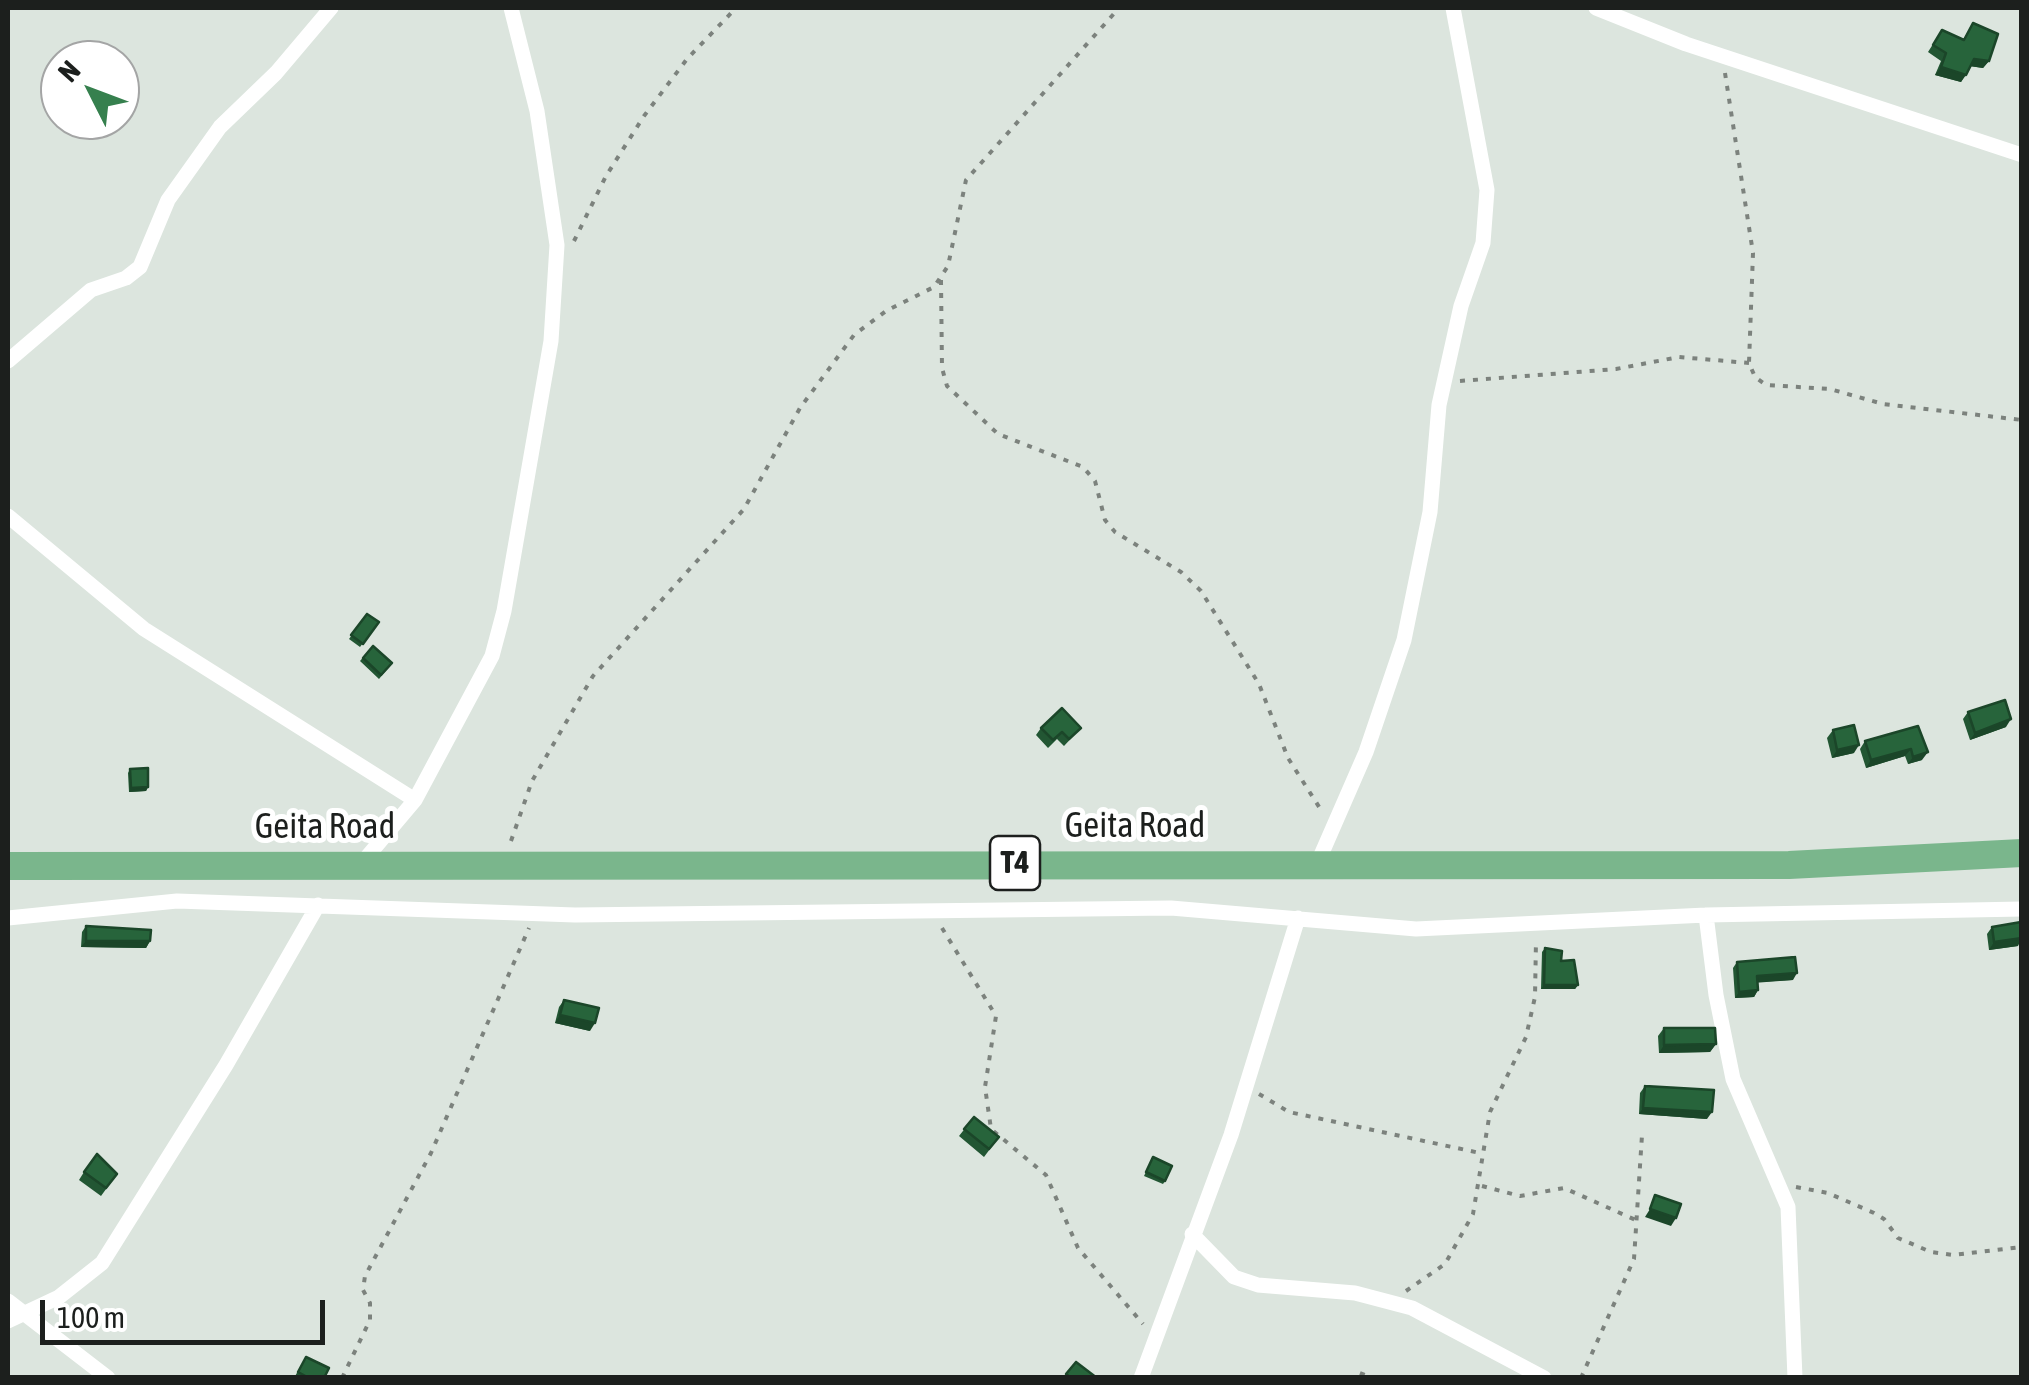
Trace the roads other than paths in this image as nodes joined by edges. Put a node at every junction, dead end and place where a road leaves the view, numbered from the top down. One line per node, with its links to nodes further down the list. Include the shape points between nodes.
1 (331, 8): 6 (street, via 220,127 168,200 140,267 91,290)
2 (511, 8): 8 (street, via 557,245 551,341 492,656)
3 (1453, 8): 10 (street, via 1487,190 1483,243 1444,382 1430,512 1404,640 1366,752)
4 (1596, 8): 5 (street)
5 (2022, 155)
6 (8, 361)
7 (8, 516): 8 (street, via 144,629)
8 (415, 800): 11 (street)
9 (2022, 853): 10 (highway, Geita Road / T4, via 1789,865)
10 (1318, 862): 11 (highway, Geita Road / T4)
11 (361, 864): 12 (highway, Geita Road / T4)
12 (8, 866)
13 (318, 906): 16 (street, via 177,901); 17 (street, via 535,912 1171,908); 20 (street, via 102,1263 60,1297)
14 (2022, 908): 15 (street)
15 (1706, 916): 17 (street, via 1416,929); 24 (street, via 1733,1079 1788,1206)
16 (8, 918)
17 (1298, 918): 18 (street)
18 (1192, 1234): 22 (street); 23 (street, via 1219,1265 1246,1281 1393,1302)
19 (8, 1301): 20 (street)
20 (14, 1317): 21 (street, via 43,1325)
21 (108, 1378)
22 (1141, 1378)
23 (1544, 1378)
24 (1795, 1378)

